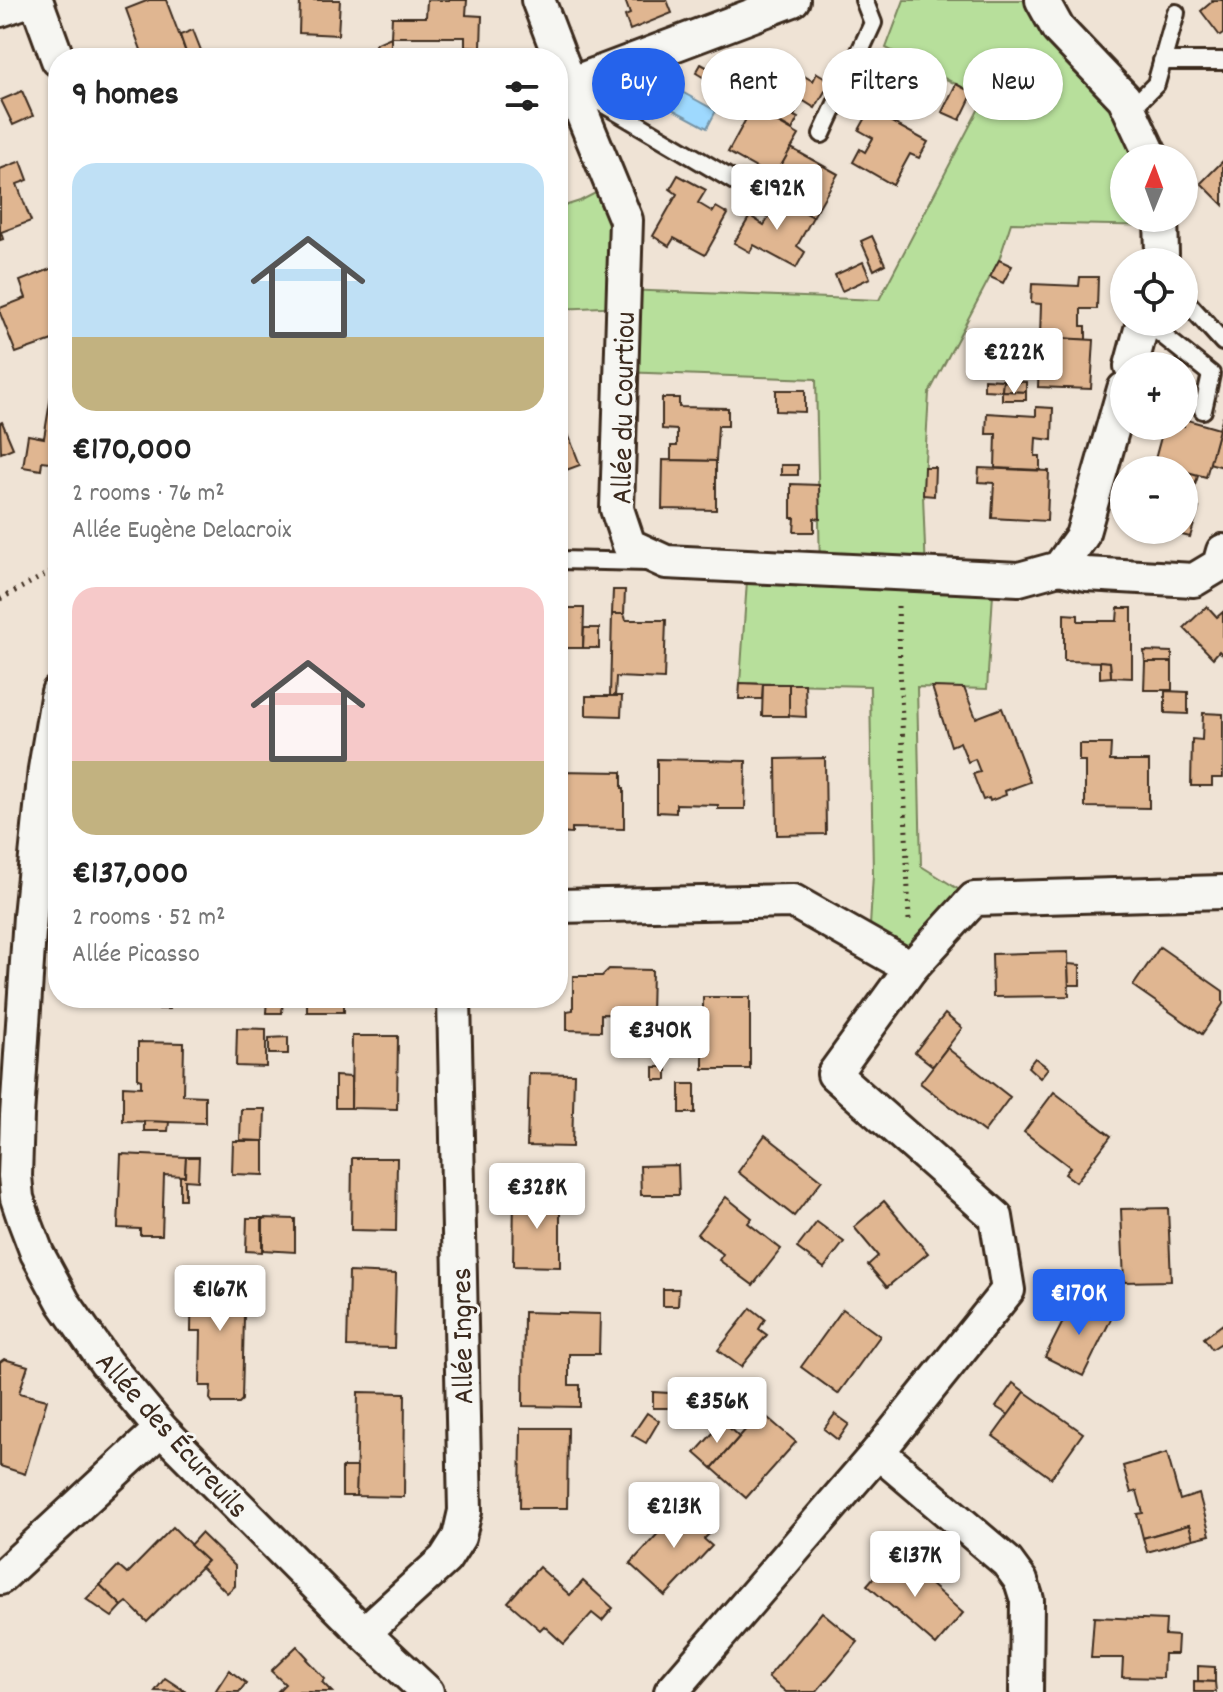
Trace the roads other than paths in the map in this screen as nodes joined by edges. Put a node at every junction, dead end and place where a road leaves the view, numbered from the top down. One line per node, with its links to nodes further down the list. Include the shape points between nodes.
1 (29, 0): 7 (street)
2 (36, 0): 9 (street)
3 (538, 0): 10 (street, Allée du Courtiou)
4 (793, 0): 14 (street)
5 (864, 0): 16 (lane, via 873,23)
6 (1042, 0): 15 (street, via 1058,29)
7 (0, 10)
8 (1176, 13): 11 (lane)
9 (54, 48)
10 (556, 48)
11 (1162, 61): 12 (lane); 15 (lane, via 1156,84)
12 (1223, 61)
13 (568, 79): 14 (street, Allée du Courtiou)
14 (570, 84): 18 (lane); 26 (street, Allée du Courtiou, via 626,220 617,509 629,545)
15 (1130, 110): 17 (street)
16 (822, 134)
17 (1146, 144)
18 (736, 182)
19 (1198, 314): 21 (lane)
20 (1162, 336): 22 (lane, via 1211,374)
21 (1223, 342)
22 (1203, 410)
23 (1110, 438): 27 (street, via 1082,536)
24 (1223, 551): 27 (street, via 1219,565 1194,580)
25 (568, 560): 26 (lane)
26 (666, 562): 27 (street, Allée du Courtiou, via 1019,579)
27 (1059, 568)
28 (48, 753): 33 (street, Allée des Écureuils)
29 (1223, 892): 31 (street, via 974,899)
30 (568, 906): 31 (street, via 793,901)
31 (911, 968): 35 (street, via 834,1074 996,1217 1008,1290)
32 (454, 1008): 37 (street, Allée Ingres, via 465,1511 459,1537 445,1559)
33 (10, 1071): 34 (street, Allée des Écureuils, via 17,1198 33,1242 64,1303)
34 (161, 1429): 36 (street); 37 (street, Allée des Écureuils)
35 (878, 1452): 39 (street); 40 (street, via 1007,1562 1021,1581 1027,1600)
36 (0, 1578)
37 (364, 1633): 38 (street, Allée des Écureuils)
38 (427, 1692)
39 (671, 1692)
40 (1026, 1692)

